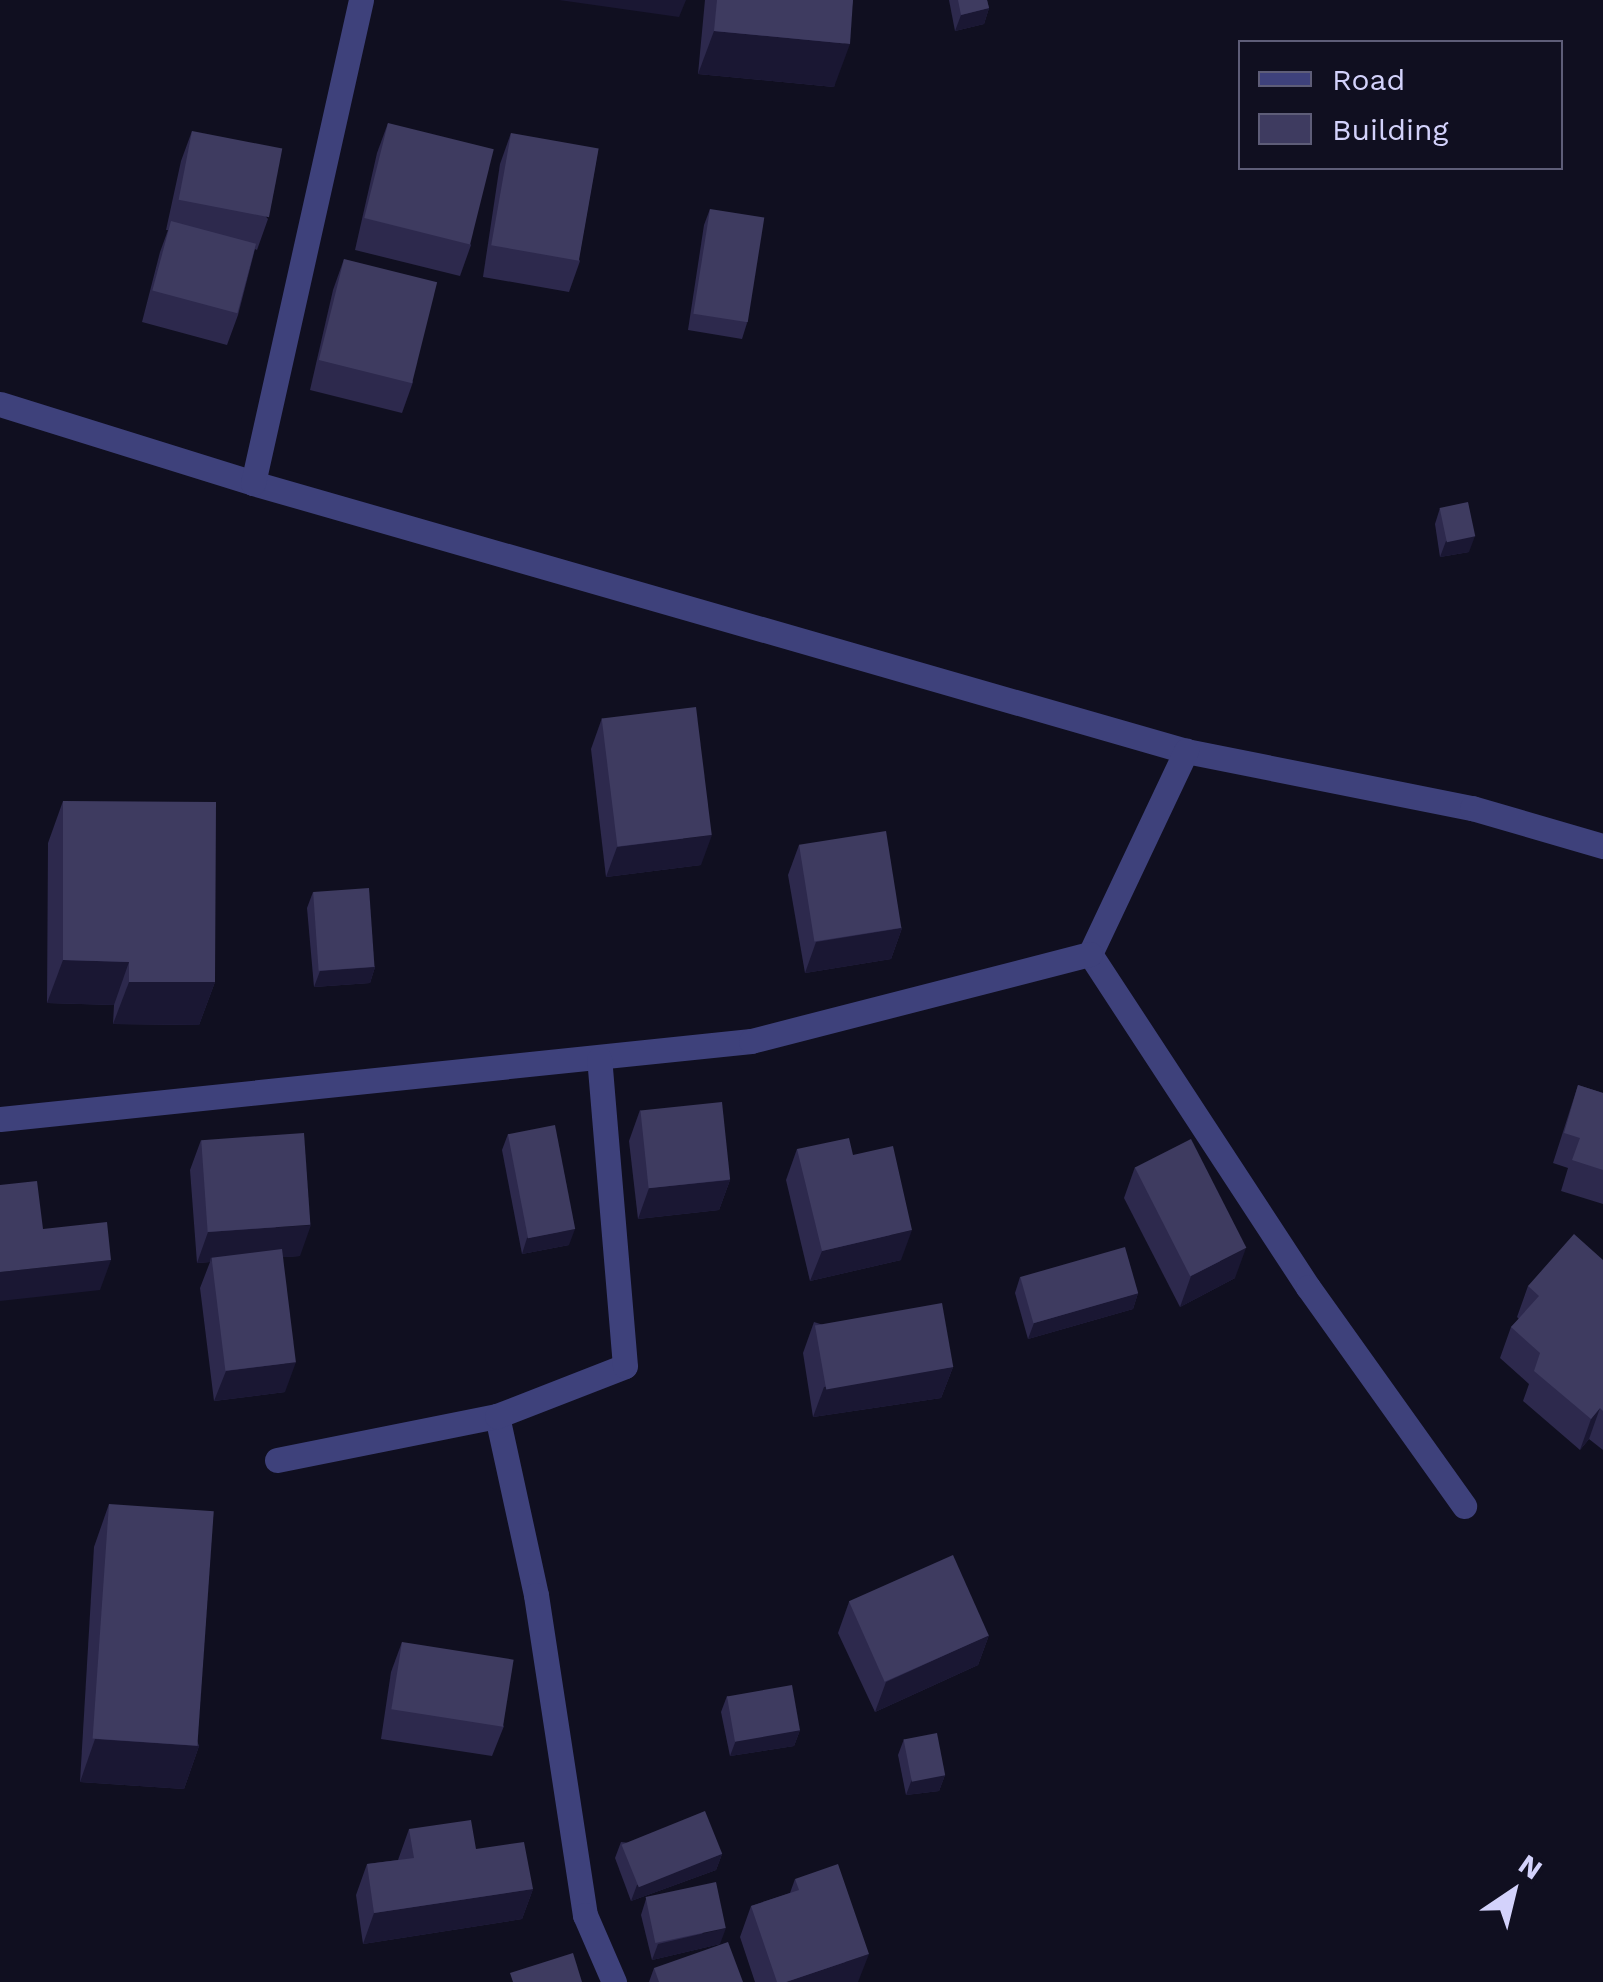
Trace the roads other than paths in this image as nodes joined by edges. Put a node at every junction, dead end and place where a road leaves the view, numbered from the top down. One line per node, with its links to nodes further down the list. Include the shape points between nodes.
1 (361, 0): 3 (street)
2 (0, 404): 3 (street)
3 (253, 483): 4 (street)
4 (1186, 752): 5 (street, via 1472,808); 6 (street)
5 (1603, 846)
6 (1090, 954): 7 (street, via 751,1042); 11 (street, via 1308,1287)
7 (599, 1059): 8 (street); 9 (street, via 625,1366)
8 (0, 1119)
9 (498, 1416): 10 (street); 12 (street, via 536,1595 585,1916)
10 (278, 1460)
11 (1464, 1506)
12 (614, 1982)

